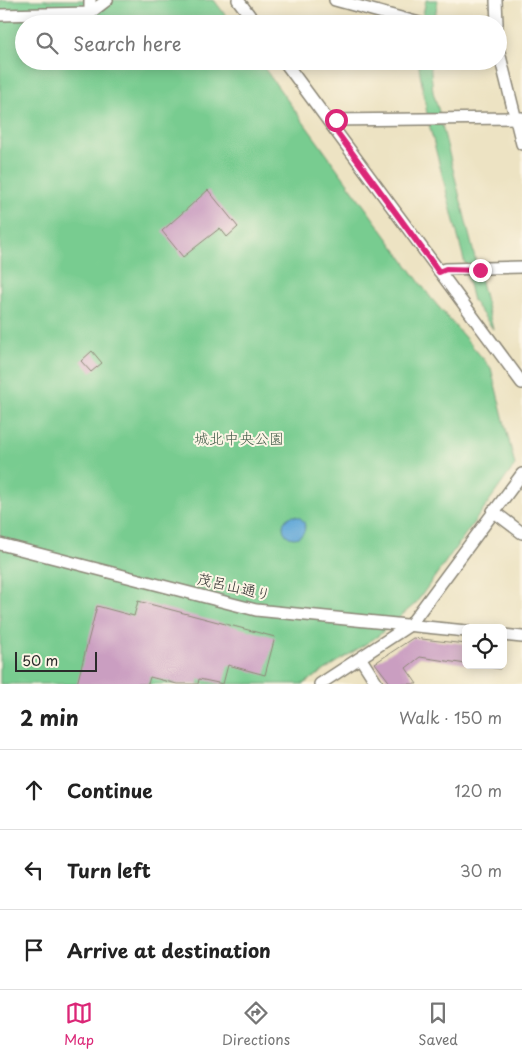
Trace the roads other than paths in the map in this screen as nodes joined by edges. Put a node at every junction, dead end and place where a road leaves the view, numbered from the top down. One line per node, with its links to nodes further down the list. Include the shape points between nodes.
1 (90, 0): 7 (street)
2 (108, 0): 7 (street)
3 (238, 0): 9 (street)
4 (249, 0): 10 (street)
5 (335, 0): 11 (street)
6 (496, 0): 12 (street)
7 (90, 13): 8 (street)
8 (0, 15)
9 (249, 15)
10 (251, 15)
11 (390, 15)
12 (497, 15)
13 (291, 70): 16 (street)
14 (505, 70): 15 (street)
15 (519, 118): 16 (street); 17 (street)
16 (328, 120): 19 (street)
17 (522, 144)
18 (522, 267): 19 (street, via 446,269)
19 (439, 272): 20 (street)
20 (522, 383)
21 (522, 474): 22 (street)
22 (493, 511): 23 (street); 25 (street)
23 (522, 533)
24 (0, 544): 25 (street, 茂呂山通り, via 256,610)
25 (410, 625): 26 (street, 茂呂山通り); 29 (street)
26 (462, 631)
27 (507, 635): 28 (street)
28 (522, 637)
29 (361, 659): 30 (street); 31 (street)
30 (320, 684)
31 (377, 684)

